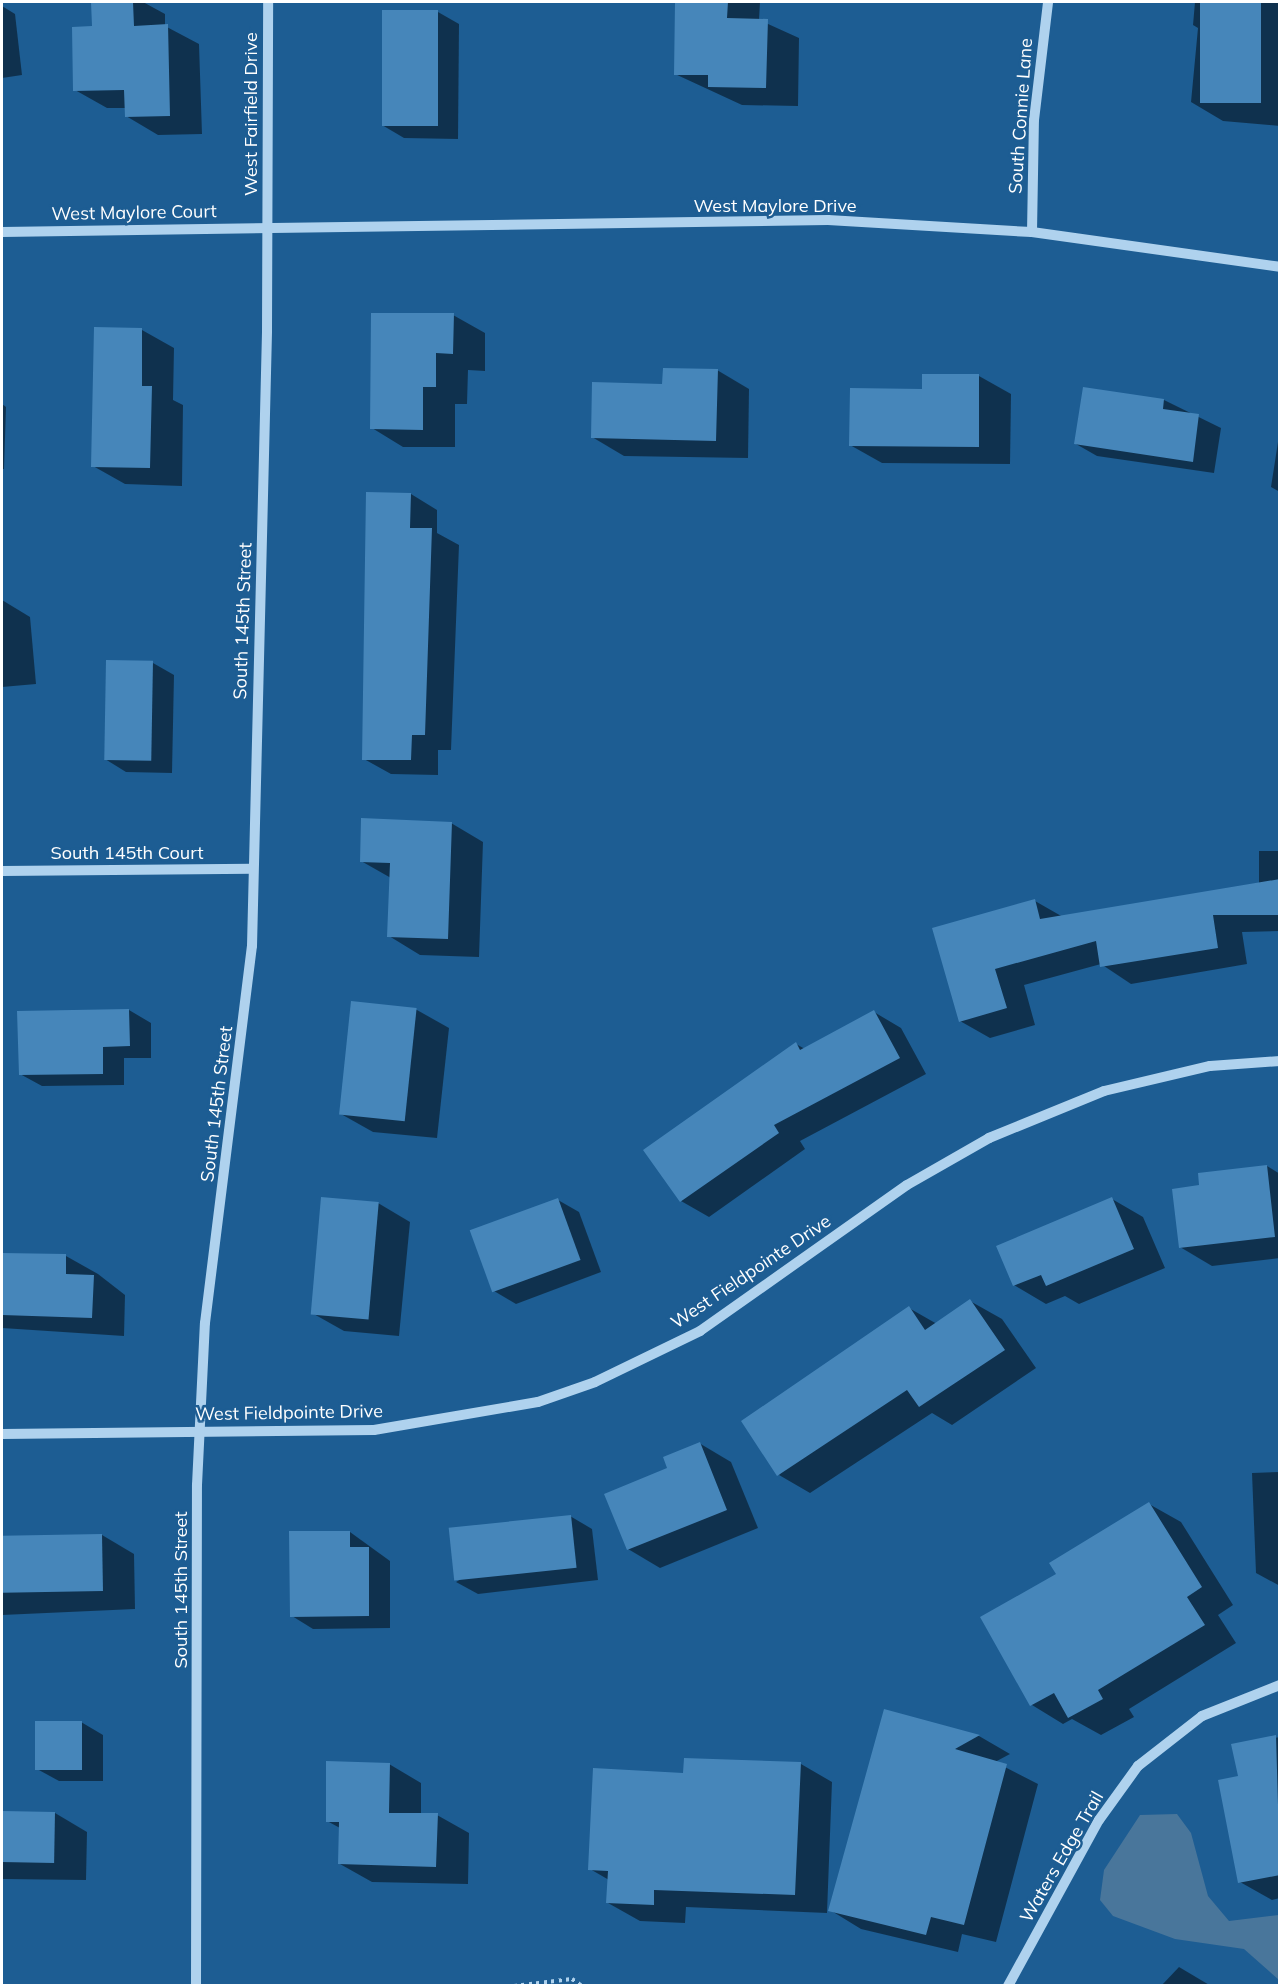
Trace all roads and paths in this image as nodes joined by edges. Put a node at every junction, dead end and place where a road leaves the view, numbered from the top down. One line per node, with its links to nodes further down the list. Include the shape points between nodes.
1 (268, 2): 3 (street, West Fairfield Drive)
2 (1048, 2): 5 (street, South Connie Lane, via 1034,120)
3 (267, 226): 4 (street, West Maylore Court); 5 (street, West Maylore Drive, via 828,220); 7 (street, South 145th Street)
4 (2, 232)
5 (1032, 232): 6 (street, West Maylore Drive)
6 (1280, 267)
7 (252, 869): 8 (street, South 145th Court); 10 (street, South 145th Street, via 252,946 205,1323)
8 (2, 871)
9 (1280, 1061): 10 (street, West Fieldpointe Drive, via 1210,1066 1104,1091 989,1138 907,1185 700,1330 595,1382 538,1402 374,1430)
10 (200, 1432): 11 (street, West Fieldpointe Drive); 13 (street, South 145th Street)
11 (2, 1434)
12 (1280, 1685): 16 (street, Waters Edge Trail, via 1202,1716 1137,1766 1099,1820)
13 (196, 1986)
14 (514, 1986): 15 (path, via 572,1979)
15 (582, 1986)
16 (1008, 1986)

